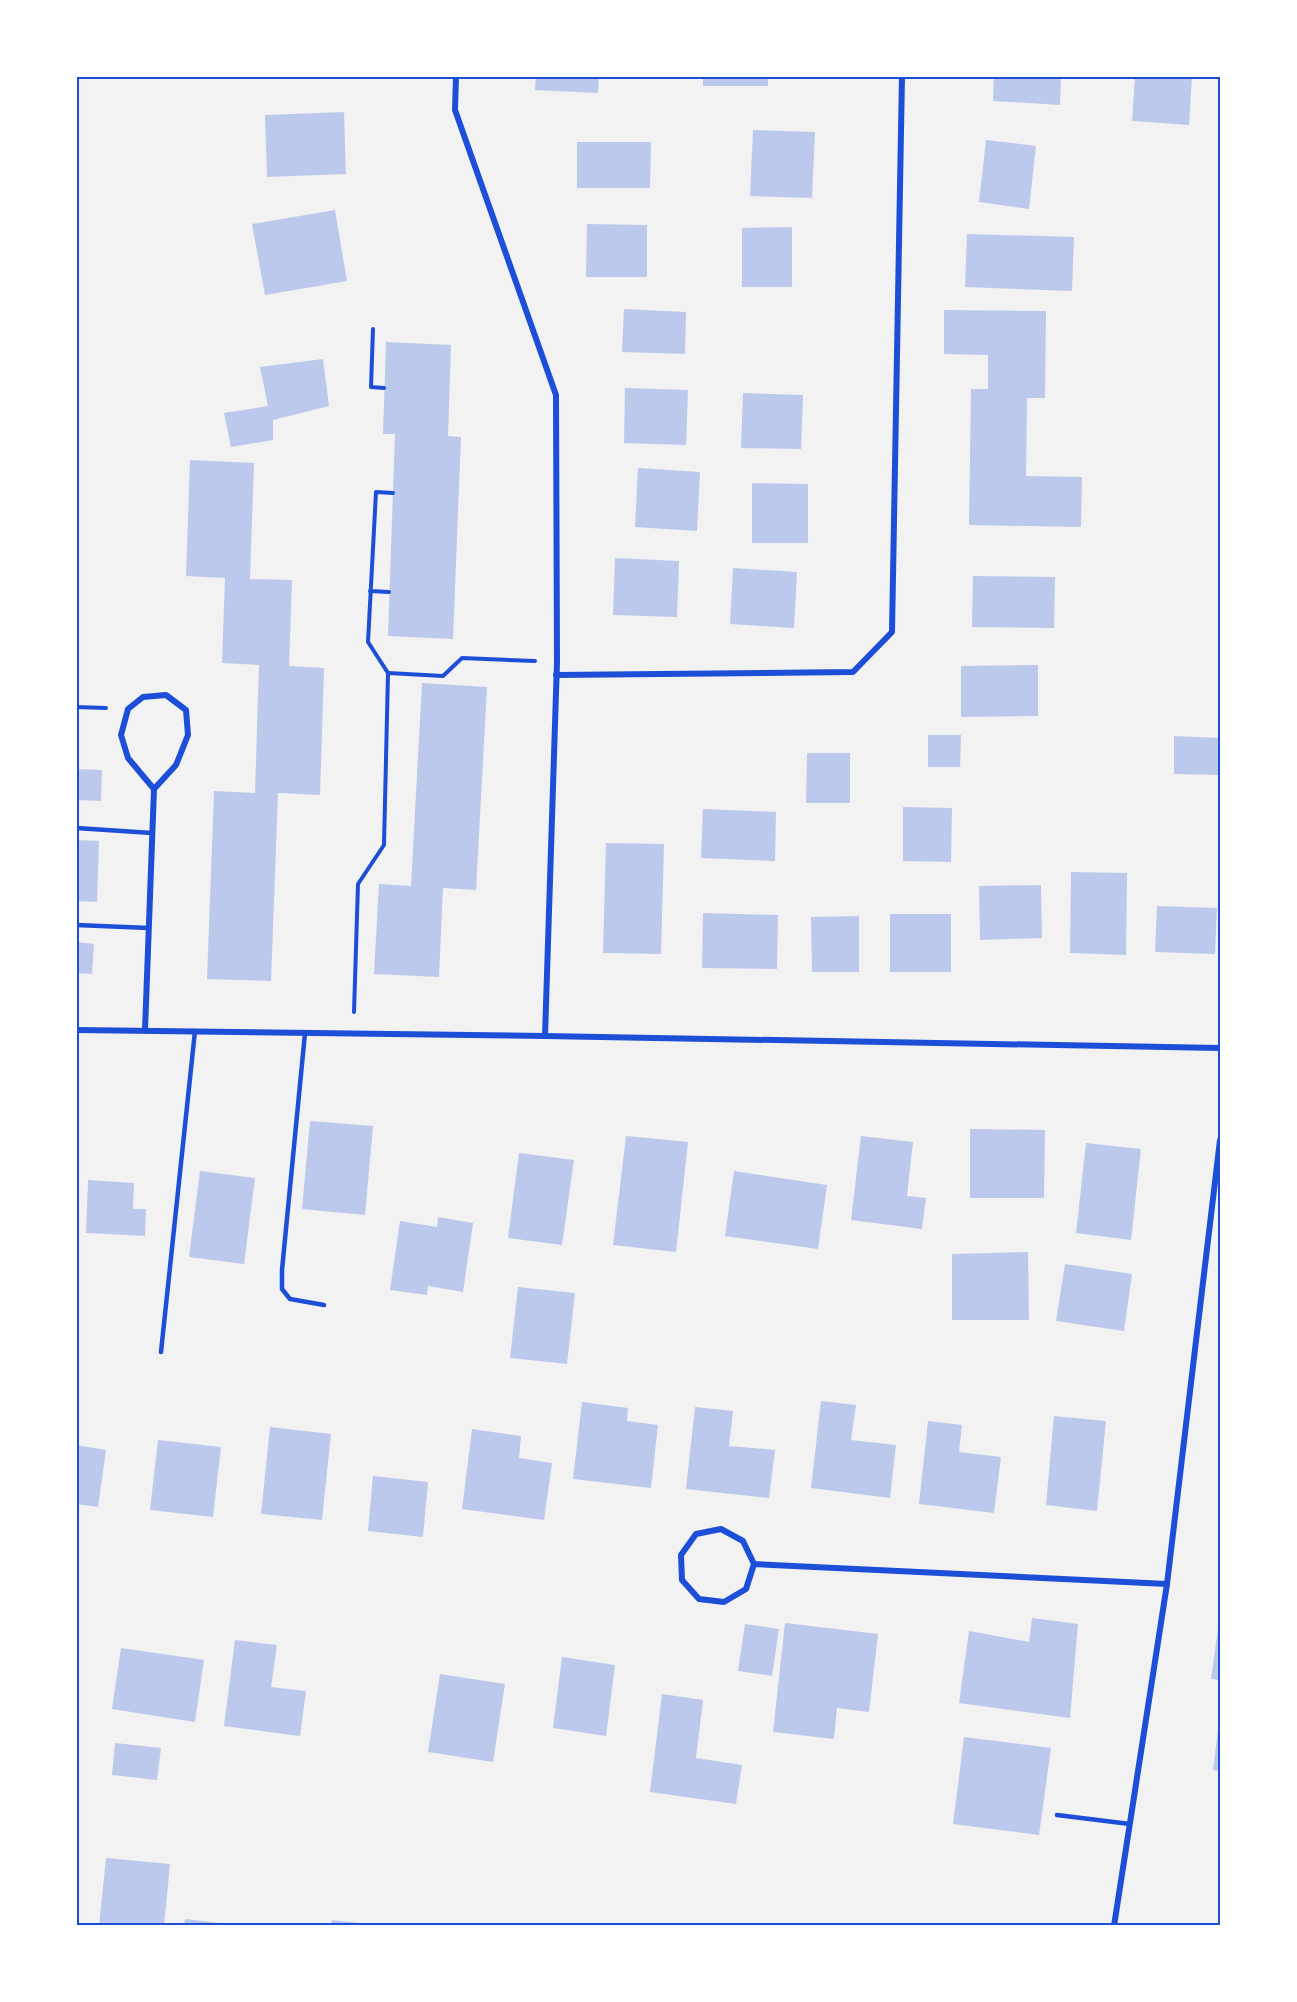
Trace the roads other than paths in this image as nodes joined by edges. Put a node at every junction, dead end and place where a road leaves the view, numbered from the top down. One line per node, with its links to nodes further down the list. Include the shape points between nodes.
1 (456, 76): 3 (street, via 455,110 556,395)
2 (902, 76): 3 (street, via 892,632 853,672)
3 (556, 675): 13 (street)
4 (154, 789): 4 (street, via 176,765 188,735 186,710 166,695 143,697 128,709 121,735 128,758); 6 (street)
5 (76, 828): 6 (lane)
6 (152, 833): 8 (street)
7 (76, 925): 8 (lane)
8 (149, 927): 10 (street)
9 (76, 1030): 10 (street)
10 (145, 1030): 11 (street)
11 (195, 1031): 12 (street); 17 (lane)
12 (305, 1033): 13 (street); 16 (lane, via 282,1289 290,1299)
13 (545, 1036): 14 (street)
14 (1221, 1048)
15 (1221, 1140): 19 (street)
16 (324, 1305)
17 (161, 1352)
18 (754, 1564): 18 (street, via 746,1589 724,1602 699,1599 682,1581 681,1555 696,1534 721,1529 743,1541); 19 (street)
19 (1167, 1584): 21 (street)
20 (1057, 1815): 21 (lane)
21 (1130, 1824): 22 (street)
22 (1114, 1926)

